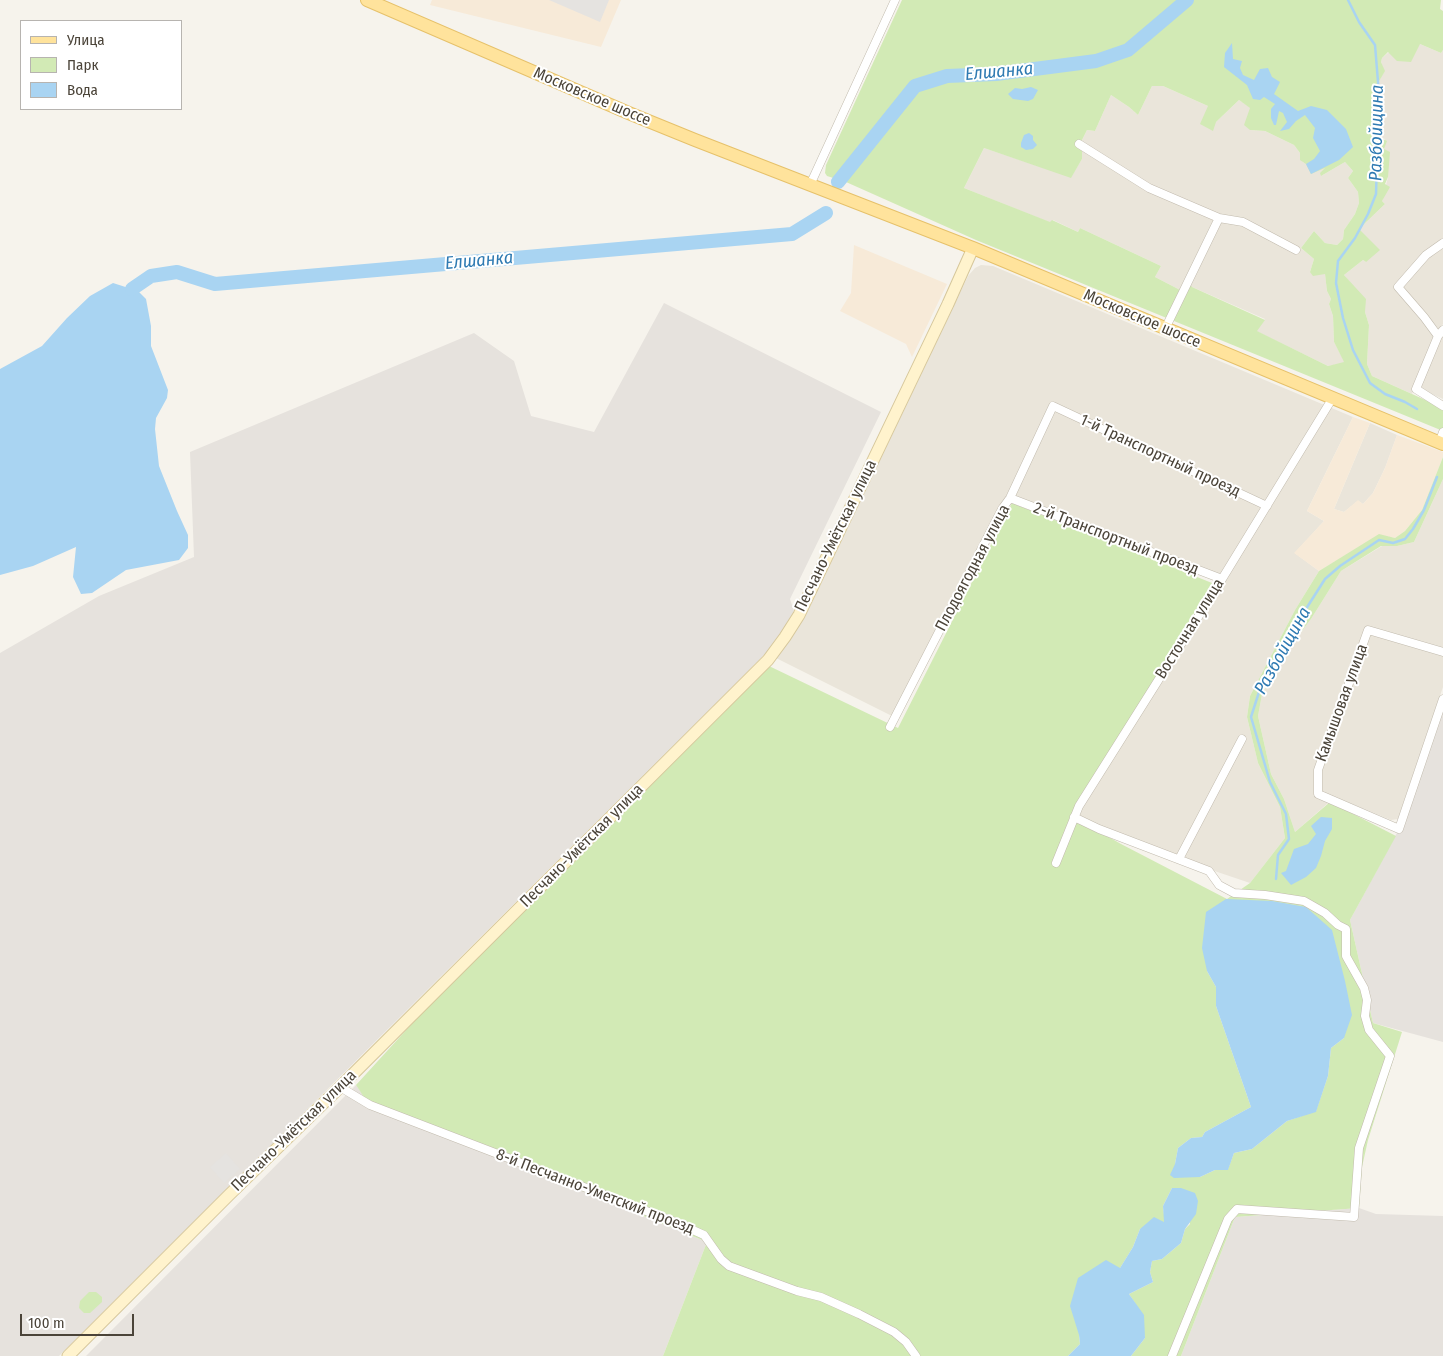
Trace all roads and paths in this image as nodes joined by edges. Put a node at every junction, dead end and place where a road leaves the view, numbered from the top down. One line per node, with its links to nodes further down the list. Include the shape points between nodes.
1 (367, 0): 4 (main road, Московское шоссе, via 640,118)
2 (895, 0): 4 (street)
3 (1079, 144): 5 (street, via 1149,188)
4 (814, 187): 7 (main road, Московское шоссе)
5 (1219, 218): 8 (street, via 1243,222); 9 (street)
6 (1443, 243): 10 (street, via 1426,255 1398,287)
7 (973, 248): 9 (main road, Московское шоссе); 25 (main road, Песчано-Умётская улица, via 786,637 762,666)
8 (1296, 250)
9 (1165, 329): 11 (main road, Московское шоссе)
10 (1441, 333): 13 (street, via 1416,390)
11 (1332, 399): 14 (main road, Московское шоссе); 16 (street, Восточная улица)
12 (1053, 406): 15 (street, Плодоягодная улица); 16 (street, 1-й Транспортный проезд)
13 (1443, 406)
14 (1442, 440)
15 (1010, 498): 17 (street, 2-й Транспортный проезд); 20 (street, Плодоягодная улица)
16 (1267, 506): 17 (street, Восточная улица)
17 (1222, 579): 22 (street, Восточная улица)
18 (1443, 652): 19 (street, Камышовая улица, via 1368,630 1318,770 1318,794 1399,829)
19 (1443, 699)
20 (890, 727)
21 (1242, 739): 23 (street)
22 (1074, 817): 23 (street); 24 (street, Восточная улица)
23 (1179, 859): 28 (street, via 1209,871 1219,885 1234,893 1304,901 1346,929 1346,956 1364,988 1369,1030 1390,1056 1359,1148 1354,1217 1237,1209 1228,1219)
24 (1056, 863)
25 (340, 1087): 26 (street, 8-й Песчанно-Уметский проезд, via 370,1105 704,1235 729,1266 821,1297 859,1314 894,1332); 27 (main road, Песчано-Умётская улица)
26 (916, 1355)
27 (68, 1356)
28 (1172, 1356)

